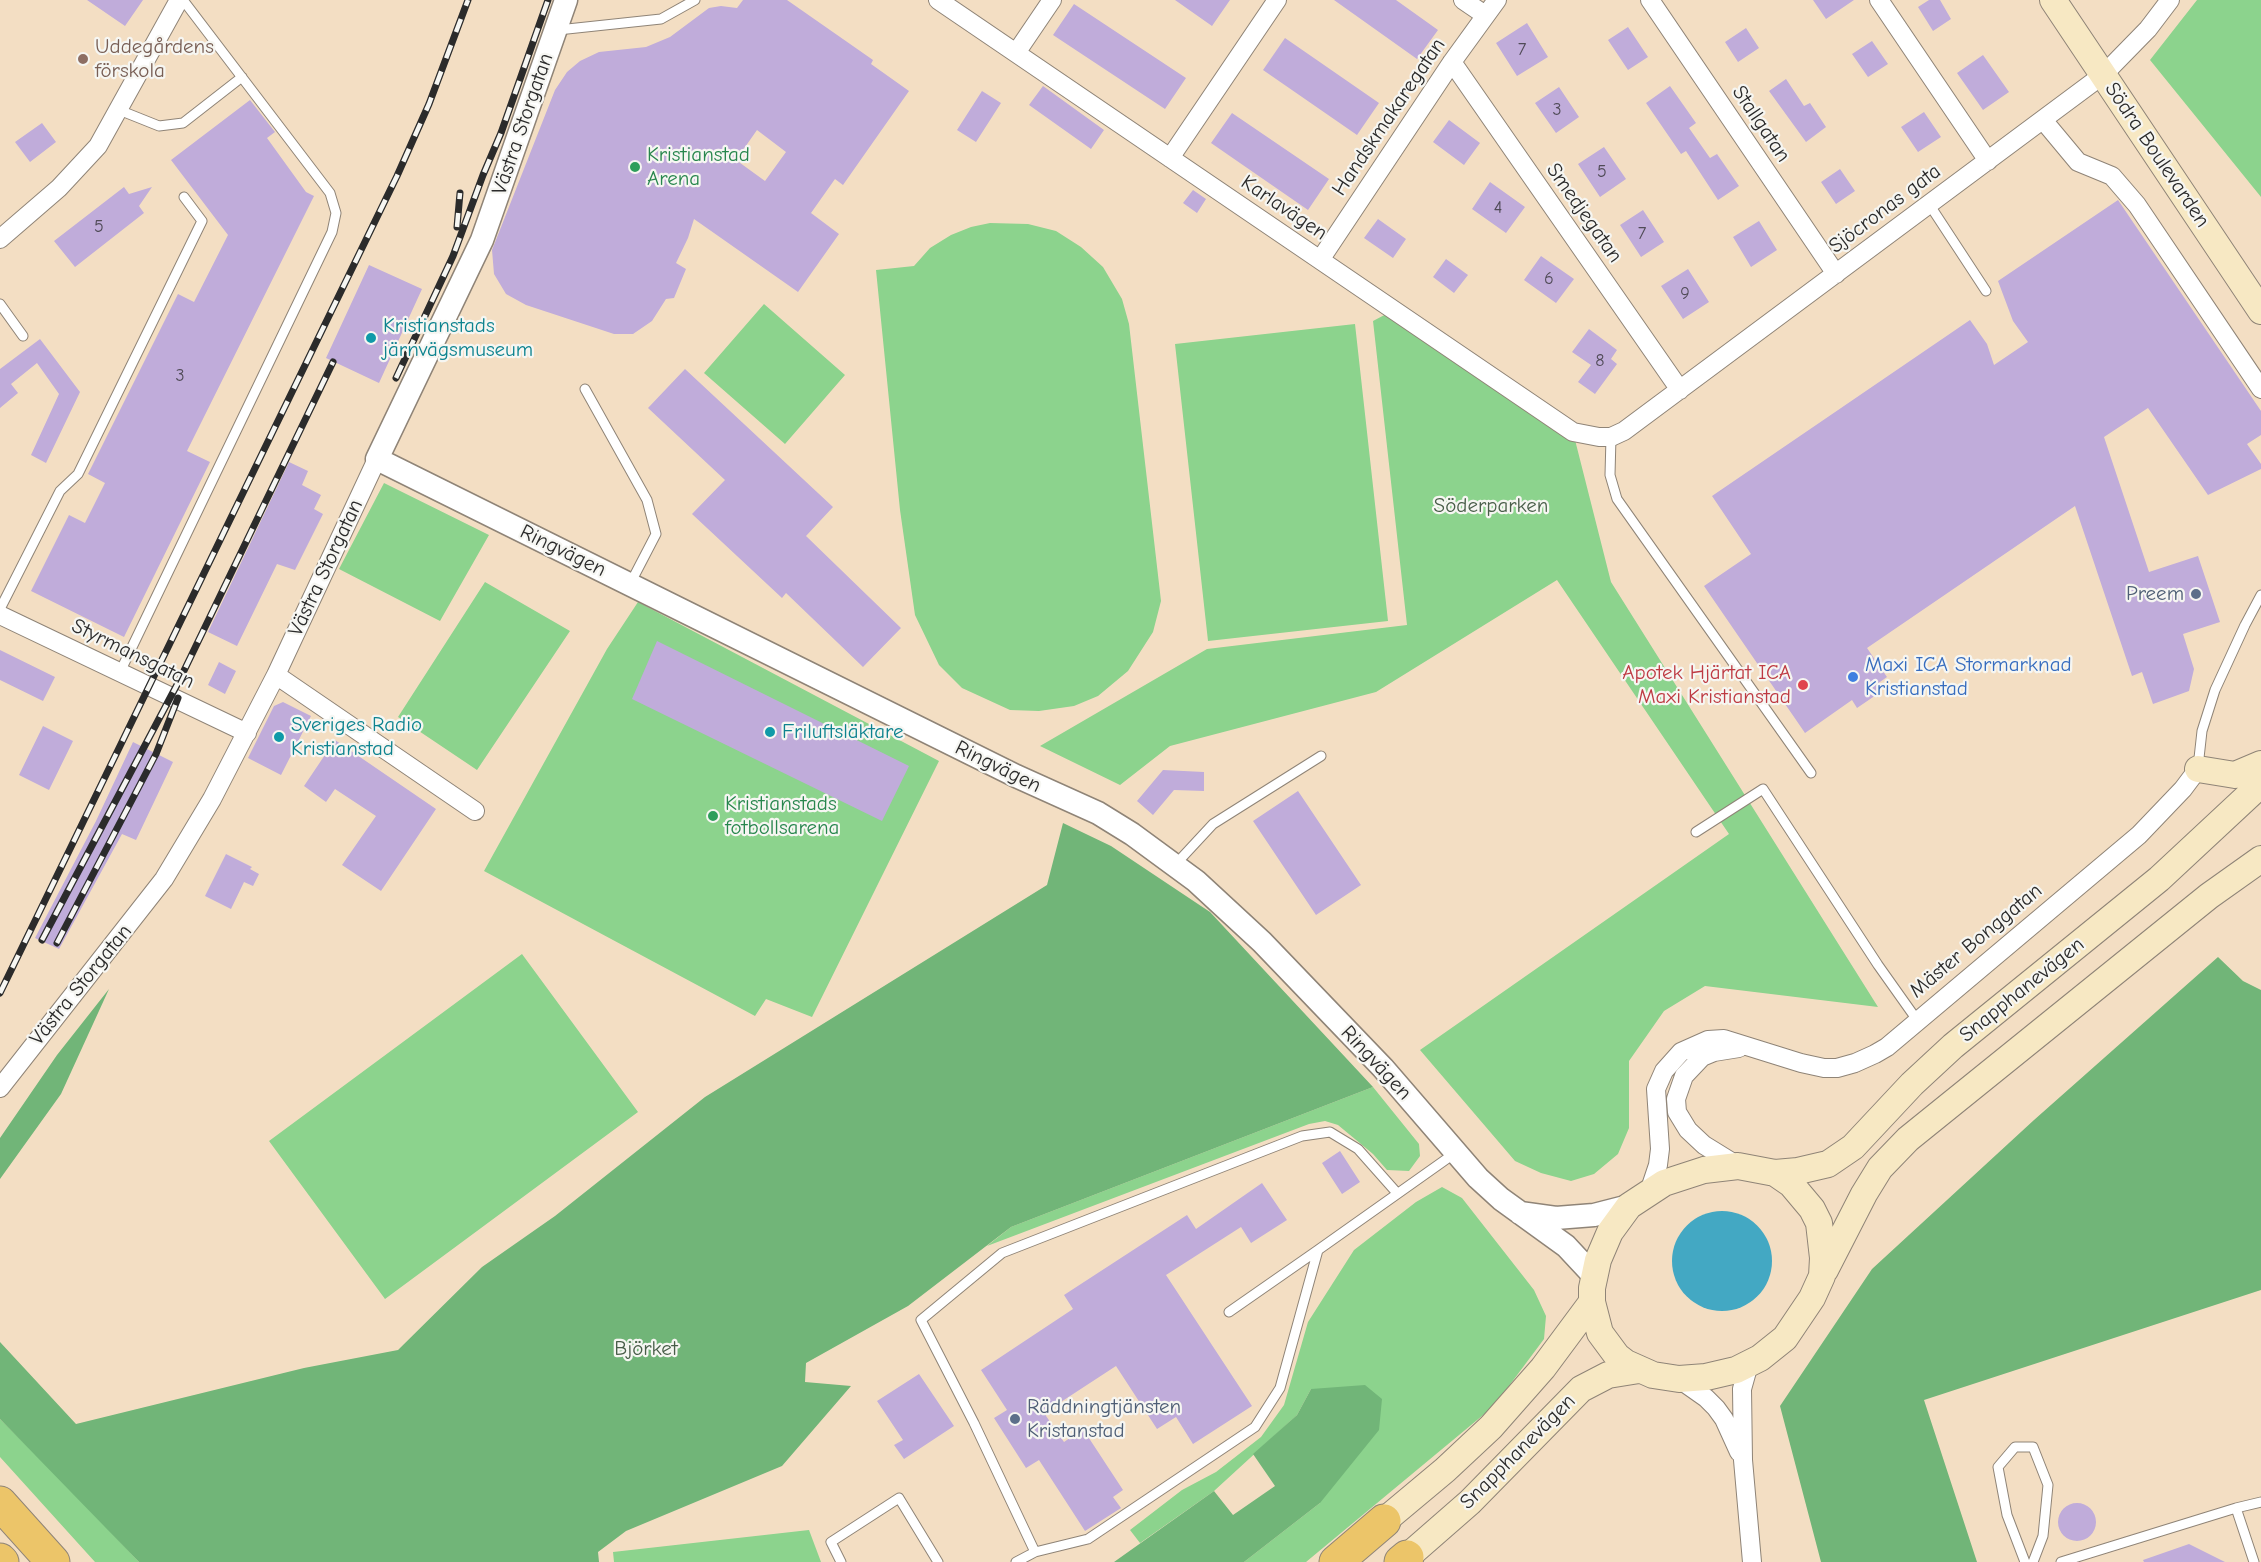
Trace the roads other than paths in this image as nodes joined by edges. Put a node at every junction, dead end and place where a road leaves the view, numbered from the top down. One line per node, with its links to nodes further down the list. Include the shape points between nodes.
1 (181, 0): 18 (lane); 19 (street)
2 (566, 0): 14 (street, Västra Storgatan)
3 (695, 0): 14 (lane, via 661,19)
4 (938, 0): 15 (street, Karlavägen)
5 (1052, 0): 15 (street)
6 (1277, 0): 21 (street)
7 (1463, 0): 13 (street)
8 (1497, 0): 13 (street, Handskmakaregatan)
9 (1650, 0): 27 (street, Stallgatan)
10 (1879, 0): 22 (street)
11 (2053, 0): 17 (main road, Södra Boulevarden)
12 (2170, 0): 17 (street, Sjöcronas gata)
13 (1485, 15): 16 (street, Handskmakaregatan)
14 (556, 30): 36 (street, Västra Storgatan, via 482,240)
15 (1016, 53): 21 (street, Karlavägen)
16 (1452, 62): 26 (street, Handskmakaregatan); 34 (street, Smedjegatan)
17 (2104, 75): 20 (street, Sjöcronas gata); 30 (main road, Södra Boulevarden)
18 (242, 77): 19 (lane, via 183,123 159,126); 41 (lane, via 330,193 336,213 332,232)
19 (119, 110): 25 (street, via 98,146 59,188)
20 (2043, 120): 22 (street, Sjöcronas gata); 33 (street, via 2078,162 2112,176 2137,205)
21 (1170, 158): 26 (street, Karlavägen)
22 (1988, 161): 24 (street, Sjöcronas gata)
23 (184, 197): 39 (lane, via 202,221 78,474 60,491)
24 (1929, 204): 27 (street, Sjöcronas gata); 28 (lane)
25 (0, 239)
26 (1320, 260): 35 (street, Karlavägen, via 1573,432)
27 (1836, 274): 34 (street, Sjöcronas gata)
28 (1986, 291)
29 (0, 304): 31 (lane)
30 (2261, 311)
31 (23, 336)
32 (585, 388): 37 (lane, via 647,500 656,534)
33 (2261, 389)
34 (1680, 390): 35 (street, Sjöcronas gata)
35 (1611, 437): 47 (lane, via 1610,475 1617,499)
36 (377, 459): 37 (street, Ringvägen); 42 (street, Västra Storgatan)
37 (630, 584): 52 (street, Ringvägen, via 1098,813)
38 (2261, 595): 46 (lane, via 2215,690 2202,730)
39 (0, 609)
40 (0, 615): 41 (street, Styrmansgatan)
41 (120, 672): 43 (street, Styrmansgatan)
42 (276, 675): 43 (street, Västra Storgatan); 49 (street)
43 (247, 733): 55 (street, Västra Storgatan, via 213,800 164,879)
44 (1321, 756): 52 (lane, via 1213,824)
45 (2261, 764): 46 (main road, via 2235,775)
46 (2198, 769): 53 (street, Mäster Bonggatan, via 2139,835)
47 (1811, 772)
48 (2261, 784): 58 (main road, Snapphanevägen, via 2159,879 1953,1046 1853,1147 1828,1164)
49 (475, 811)
50 (1696, 832): 53 (lane, via 1763,789)
51 (2261, 859): 64 (main road, Snapphanevägen, via 2200,903 1908,1139 1880,1168)
52 (1174, 866): 56 (street, Ringvägen, via 1196,881 1262,942 1383,1068)
53 (1917, 1020): 54 (street, Mäster Bonggatan, via 1881,1051 1837,1068 1801,1064)
54 (1749, 1046): 57 (street, Mäster Bonggatan, via 1702,1057 1684,1076 1676,1099 1677,1112 1688,1130); 60 (street, Mäster Bonggatan, via 1724,1039 1708,1040 1681,1052 1664,1071 1656,1089 1658,1165)
55 (0, 1088)
56 (1455, 1153): 59 (lane); 61 (street, Ringvägen)
57 (1738, 1166): 58 (main road); 60 (main road, via 1690,1173)
58 (1775, 1173): 64 (main road, via 1803,1197 1819,1223 1824,1258)
59 (1397, 1193): 62 (lane); 75 (lane, via 1358,1149 1330,1132 1302,1136 1002,1254 921,1320)
60 (1639, 1199): 61 (street, via 1594,1215 1556,1218); 63 (main road, via 1617,1221 1603,1245)
61 (1519, 1213): 63 (street, Ringvägen, via 1566,1246)
62 (1318, 1250): 66 (lane); 75 (lane, via 1280,1389 1255,1427 1088,1539)
63 (1594, 1276): 65 (main road)
64 (1822, 1276): 67 (main road, Snapphanevägen, via 1785,1338)
65 (1592, 1302): 68 (main road, via 1600,1333 1626,1363); 74 (main road, Snapphanevägen, via 1543,1368 1491,1427)
66 (1229, 1312)
67 (1749, 1364): 69 (main road, Snapphanevägen, via 1722,1375); 70 (street, via 1742,1389)
68 (1639, 1370): 69 (main road, Snapphanevägen); 76 (main road, Snapphanevägen, via 1608,1375 1581,1389 1470,1502)
69 (1679, 1378): 70 (street, via 1716,1408)
70 (1743, 1460): 82 (street)
71 (2261, 1502): 73 (lane)
72 (0, 1503): 77 (highway)
73 (2236, 1508): 85 (lane); 86 (lane)
74 (1384, 1521): 81 (highway)
75 (1035, 1551): 80 (lane)
76 (1404, 1559)
77 (53, 1562)
78 (840, 1562): 79 (lane, via 831,1542 899,1498)
79 (938, 1562)
80 (1016, 1562)
81 (1336, 1562)
82 (1752, 1562)
83 (2025, 1562): 84 (lane, via 2007,1515 1998,1467 2015,1447 2033,1447 2048,1485 2043,1536)
84 (2033, 1562)
85 (2061, 1562)
86 (2254, 1562)

